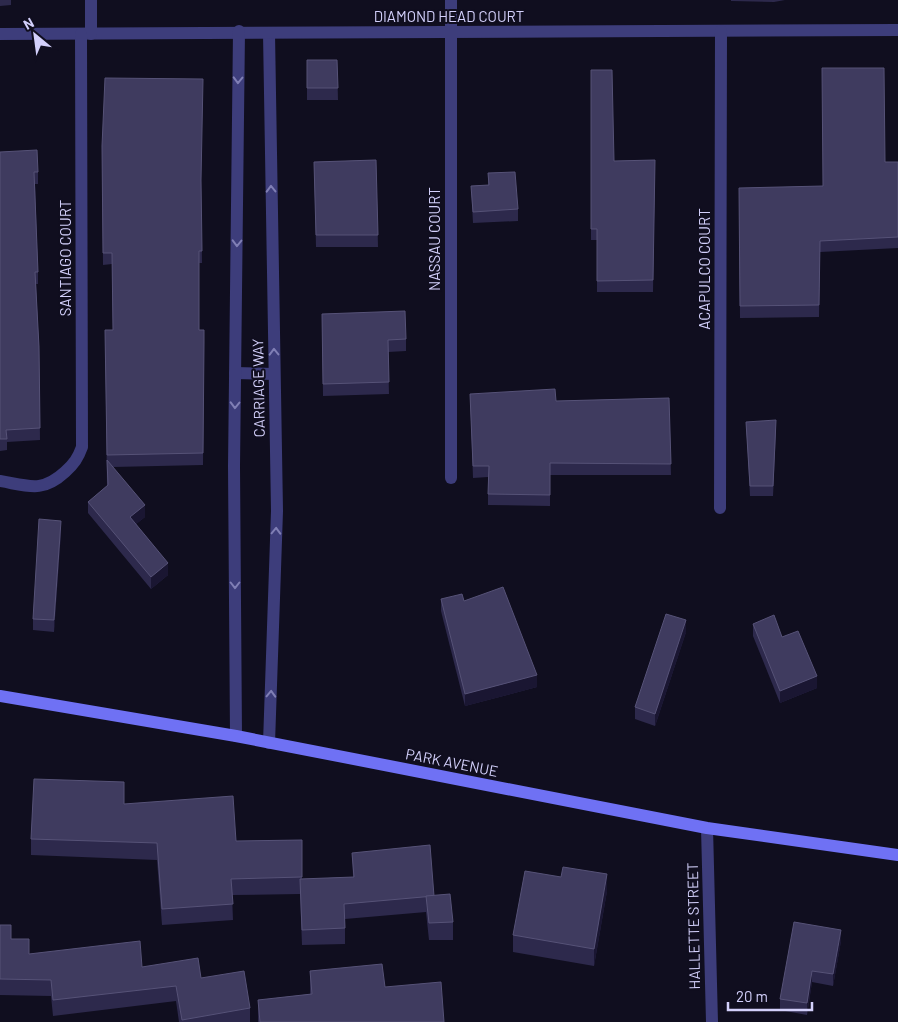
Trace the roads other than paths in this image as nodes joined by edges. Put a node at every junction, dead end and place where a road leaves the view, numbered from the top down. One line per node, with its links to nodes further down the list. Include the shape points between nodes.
1 (91, 0): 9 (street, SANTIAGO COURT)
2 (451, 0): 6 (street, NASSAU COURT)
3 (898, 30): 5 (street, DIAMOND HEAD COURT)
4 (239, 31): 7 (street, DIAMOND HEAD COURT); 9 (street, DIAMOND HEAD COURT); 10 (street, CARRIAGE WAY, one-way to 10)
5 (721, 31): 6 (street, DIAMOND HEAD COURT); 14 (street, ACAPULCO COURT)
6 (451, 32): 7 (street, DIAMOND HEAD COURT); 12 (street, NASSAU COURT)
7 (269, 33): 11 (street, CARRIAGE WAY, one-way to 7)
8 (0, 34): 9 (street, DIAMOND HEAD COURT)
9 (86, 34): 13 (street, SANTIAGO COURT, via 82,447 76,461 46,486)
10 (235, 373): 11 (street); 16 (street, CARRIAGE WAY, one-way to 16)
11 (274, 374): 17 (street, CARRIAGE WAY, one-way to 11, via 276,511)
12 (450, 478)
13 (0, 481)
14 (720, 508)
15 (0, 696): 16 (main road, PARK AVENUE)
16 (236, 736): 17 (main road, PARK AVENUE)
17 (269, 743): 18 (main road, PARK AVENUE)
18 (707, 828): 19 (main road, PARK AVENUE); 20 (street, HALLETTE STREET)
19 (898, 855)
20 (712, 1022)

